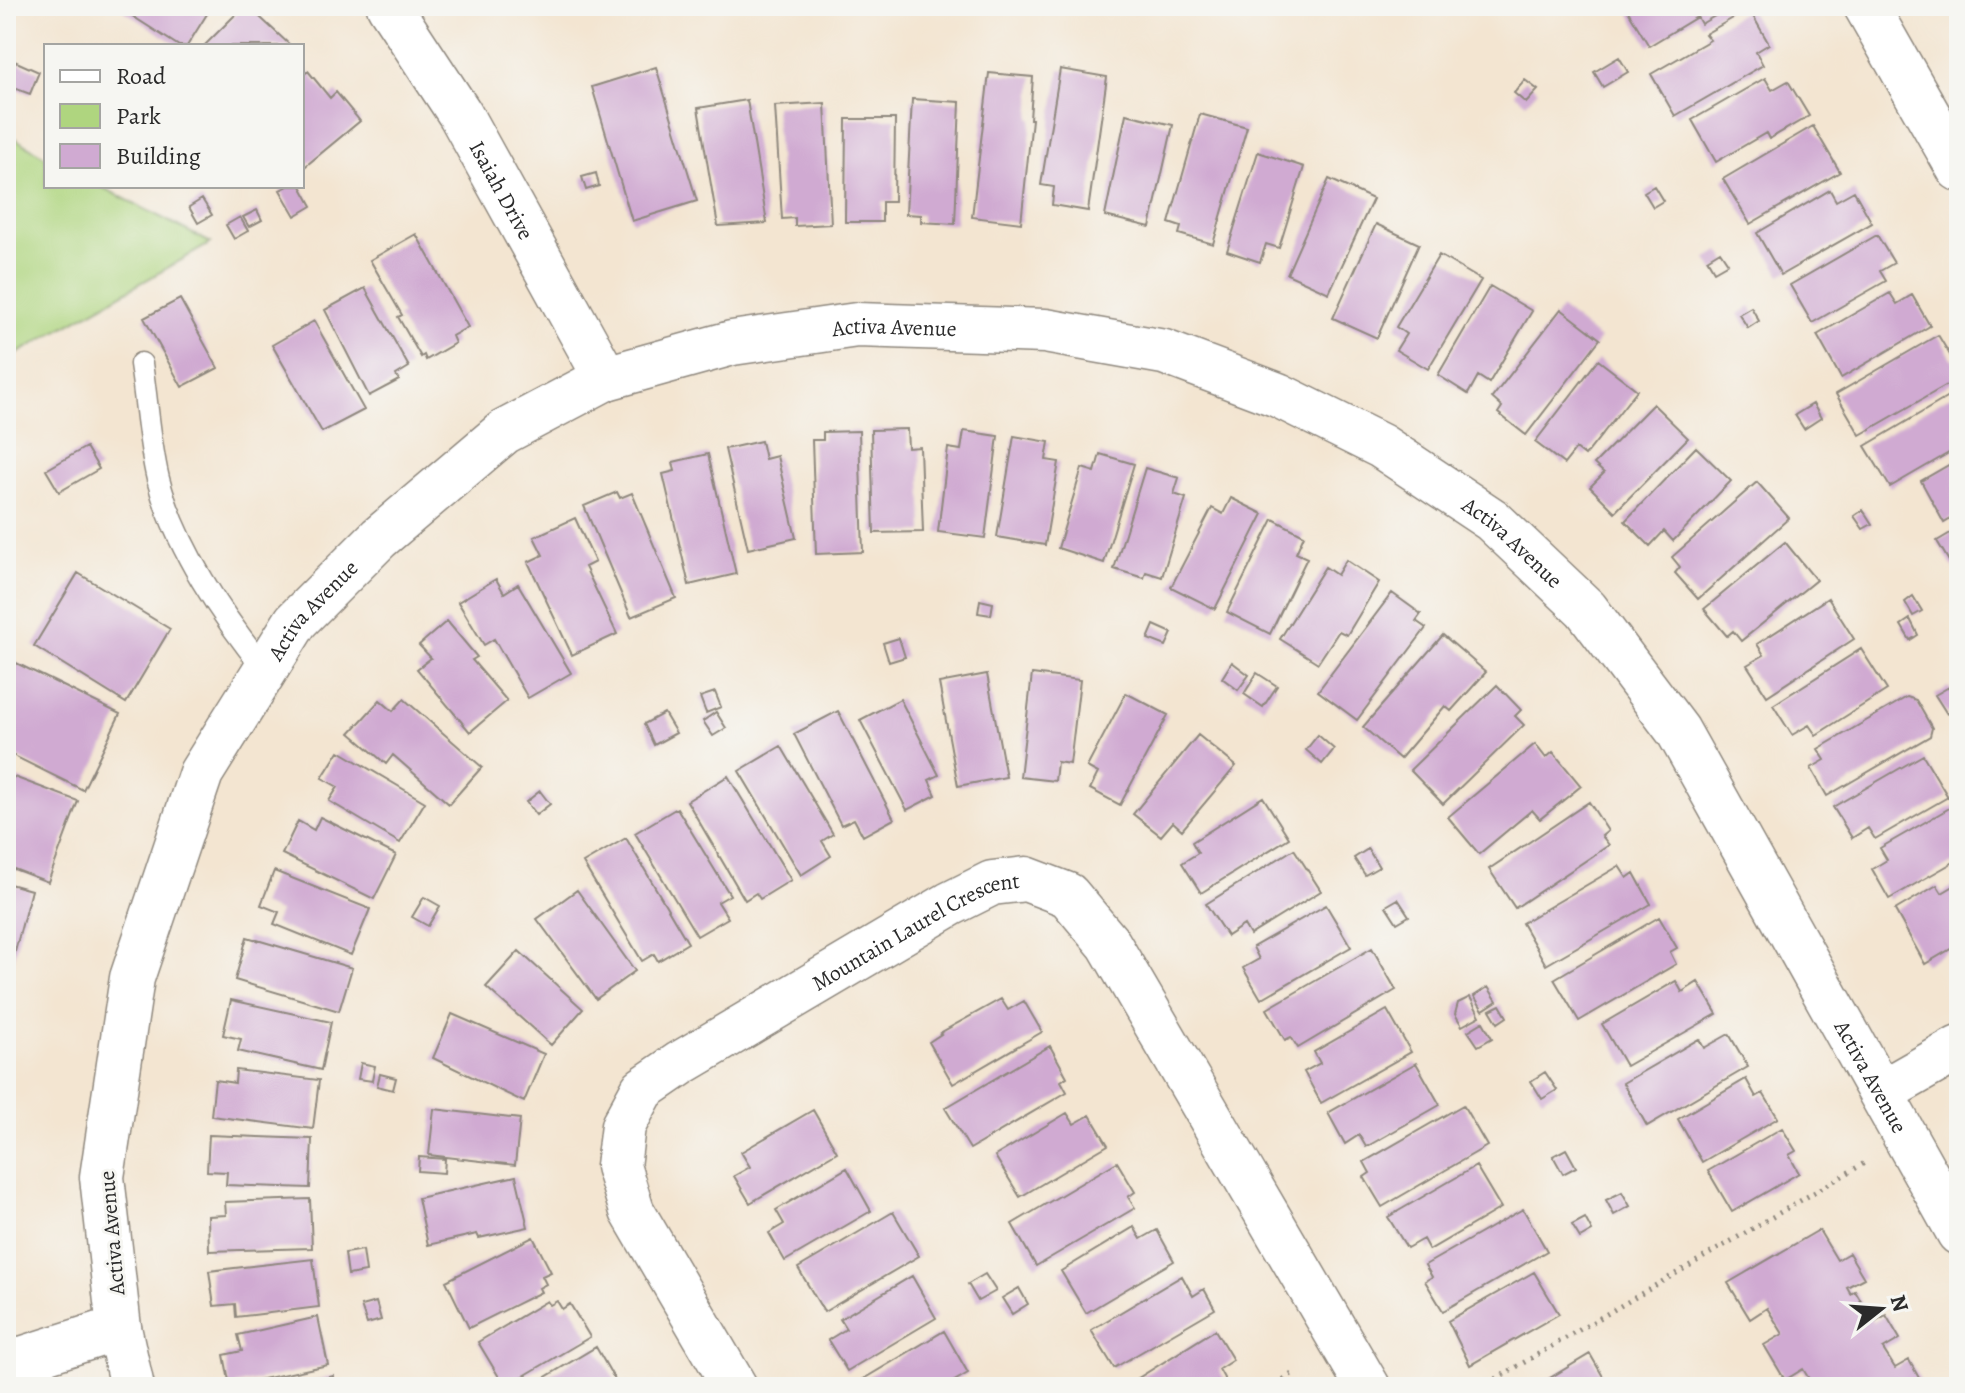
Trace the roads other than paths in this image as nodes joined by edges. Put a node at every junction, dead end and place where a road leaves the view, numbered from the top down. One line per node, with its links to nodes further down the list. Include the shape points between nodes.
1 (389, 6): 5 (street, Isaiah Drive, via 460,114)
2 (1866, 6): 3 (street)
3 (1959, 169)
4 (141, 364): 6 (lane, via 159,480 181,540 228,625)
5 (606, 378): 6 (street, Activa Avenue, via 504,432 379,538 296,621); 8 (street, Activa Avenue, via 732,343 857,325 1045,331 1164,352 1278,395 1381,446 1492,520 1586,609 1678,731)
6 (266, 670): 10 (street, Activa Avenue, via 201,773 132,978 102,1177)
7 (1959, 1048): 8 (street)
8 (1882, 1092): 9 (street, Activa Avenue)
9 (1959, 1233)
10 (119, 1328): 11 (street); 12 (street, Activa Avenue)
11 (6, 1364)
12 (132, 1387)
13 (735, 1387): 14 (street, Mountain Laurel Crescent, via 632,1211 618,1166 623,1126 643,1089 950,904 992,883 1026,879 1068,895 1109,944)
14 (1368, 1387)

